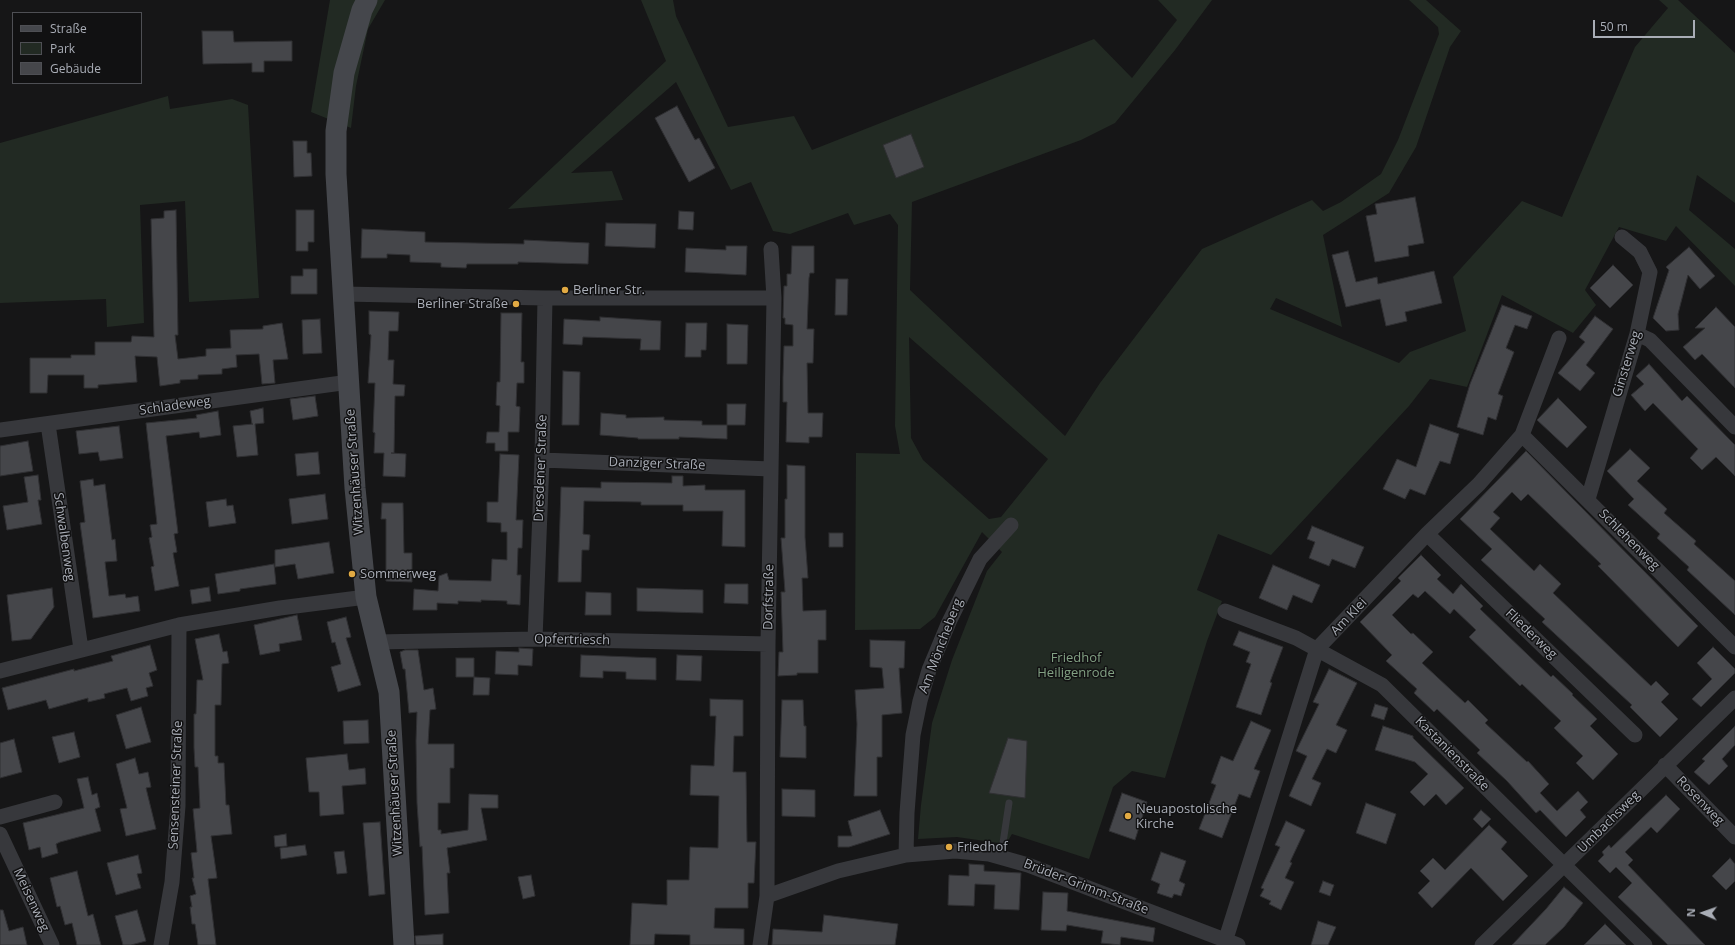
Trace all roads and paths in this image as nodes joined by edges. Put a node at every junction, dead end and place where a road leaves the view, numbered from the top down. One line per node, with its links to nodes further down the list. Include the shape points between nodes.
1 (367, 0): 4 (main road, Witzenhäuser Straße, via 344,73 336,131)
2 (1622, 237): 7 (street, Ginsterweg, via 1640,252 1650,272)
3 (771, 249): 6 (street, Dorfstraße)
4 (343, 294): 5 (street); 9 (main road, Witzenhäuser Straße)
5 (545, 298): 6 (street); 14 (street, Dresdener Straße)
6 (774, 298): 15 (street, Dorfstraße)
7 (1637, 334): 11 (street, via 1650,340); 16 (street, Ginsterweg)
8 (1559, 338): 13 (street, Am Klei)
9 (349, 382): 10 (street, Schladeweg); 19 (main road, Witzenhäuser Straße, via 355,488)
10 (48, 424): 12 (street, Schladeweg); 26 (street, Schwalbenweg)
11 (1735, 427)
12 (0, 430)
13 (1522, 436): 16 (street, Schlehenweg); 18 (street, Am Klei, via 1479,484)
14 (542, 460): 15 (street, Danziger Straße); 22 (street, Dresdener Straße)
15 (771, 469): 24 (street, Dorfstraße)
16 (1588, 499): 25 (street, Schlehenweg)
17 (1011, 525): 37 (street, Am Möncheberg, via 980,559 949,622 920,701 913,735)
18 (1427, 534): 27 (street, Am Klei); 30 (street, Fliederweg)
19 (366, 597): 21 (street); 23 (main road, Witzenhäuser Straße)
20 (1225, 611): 27 (street, Kastanienstraße)
21 (179, 625): 26 (street); 43 (street, Sensensteiner Straße, via 178,806 172,882)
22 (535, 639): 23 (street, Opfertriesch); 24 (street, Opfertriesch)
23 (376, 642): 44 (main road, Witzenhäuser Straße, via 389,692)
24 (768, 644): 40 (street, Dorfstraße)
25 (1735, 647)
26 (81, 649): 28 (street)
27 (1318, 649): 39 (street, Kastanienstraße, via 1382,685); 41 (street, Am Klei)
28 (0, 671)
29 (1735, 698): 31 (street, Umbachsweg)
30 (1635, 735)
31 (1665, 765): 36 (street, Rosenweg); 39 (street, Umbachsweg)
32 (55, 802): 34 (street)
33 (1009, 802): 38 (lane)
34 (0, 817)
35 (0, 834): 42 (street, Meisenweg)
36 (1735, 837)
37 (906, 855): 38 (street, Brüder-Grimm-Straße, via 955,851); 40 (street, Brüder-Grimm-Straße, via 838,871)
38 (1001, 856): 41 (street, Brüder-Grimm-Straße, via 1065,878)
39 (1565, 866): 46 (street, Umbachsweg); 47 (street, Kastanienstraße)
40 (767, 896): 45 (street, Dorfstraße)
41 (1229, 943)
42 (52, 945)
43 (161, 945)
44 (404, 945)
45 (760, 945)
46 (1482, 945)
47 (1645, 945)

